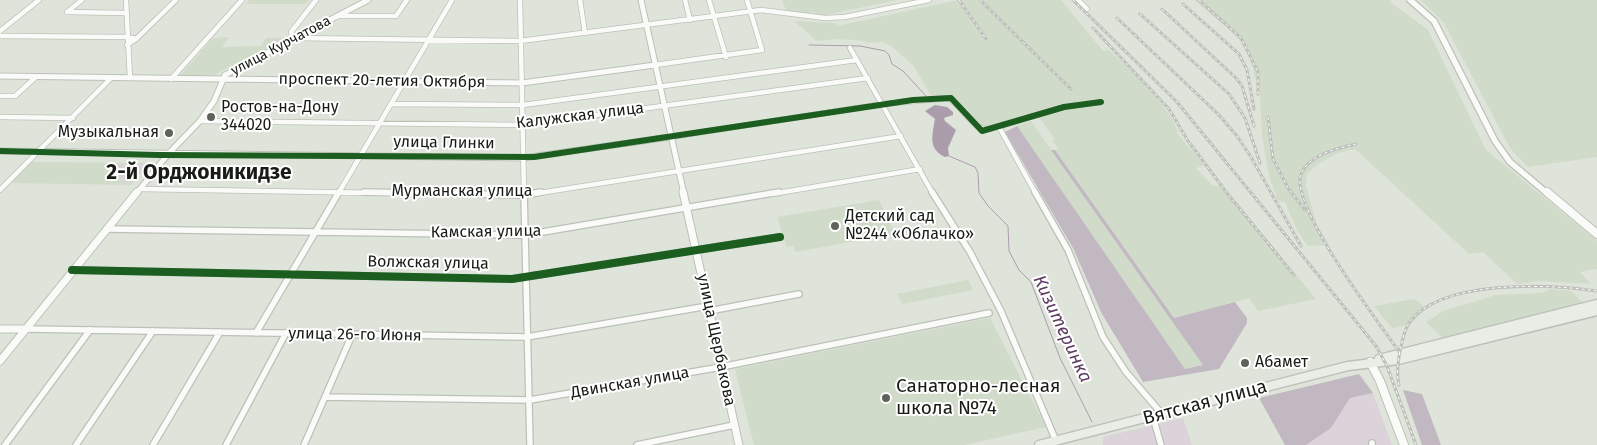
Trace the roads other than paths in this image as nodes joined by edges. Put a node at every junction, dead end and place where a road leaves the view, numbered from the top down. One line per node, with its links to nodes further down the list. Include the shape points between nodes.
1 (39, 0): 26 (street)
2 (82, 0): 21 (street, via 67,12)
3 (127, 0): 21 (street)
4 (176, 0): 31 (street)
5 (242, 0): 44 (street)
6 (316, 0): 30 (street, via 291,32)
7 (367, 0): 22 (street, улица Курчатова)
8 (407, 0): 22 (street, via 396,16)
9 (452, 0): 32 (street)
10 (520, 0): 33 (street)
11 (580, 0): 27 (street)
12 (641, 0): 25 (street, улица Щербакова)
13 (685, 0): 24 (street)
14 (709, 0): 23 (street)
15 (746, 0): 20 (street)
16 (929, 0): 20 (street, via 837,18 775,10)
17 (1078, 0): 19 (street)
18 (1410, 0): 76 (main road, via 1434,21 1495,141 1510,162)
19 (1087, 9)
20 (750, 11): 23 (street); 36 (street, проспект 20-летия Октября, via 762,50)
21 (127, 12): 29 (street)
22 (336, 16): 30 (street, улица Курчатова)
23 (714, 18): 24 (street); 36 (street)
24 (690, 20): 25 (street)
25 (647, 26): 27 (street); 38 (street, улица Щербакова)
26 (0, 31)
27 (585, 33): 33 (street)
28 (0, 36): 29 (street)
29 (127, 37): 31 (street); 34 (street)
30 (293, 38): 32 (street); 45 (street, улица Курчатова, via 231,70)
31 (136, 39): 34 (street)
32 (428, 41): 33 (street); 46 (street)
33 (520, 41): 47 (street)
34 (127, 45): 42 (street)
35 (850, 48): 37 (street)
36 (726, 57): 38 (street, проспект 20-летия Октября)
37 (857, 60): 43 (street); 48 (street)
38 (655, 66): 47 (street, проспект 20-летия Октября); 48 (street, улица Щербакова)
39 (0, 76): 40 (street, проспект 20-летия Октября)
40 (36, 77): 41 (street, проспект 20-летия Октября); 49 (street, via 15,96)
41 (111, 78): 42 (street, проспект 20-летия Октября); 56 (street)
42 (130, 78): 44 (street, проспект 20-летия Октября)
43 (868, 78): 52 (street); 54 (street, Калужская улица)
44 (170, 79): 45 (street, проспект 20-летия Октября)
45 (222, 80): 46 (street, проспект 20-летия Октября); 57 (street, via 214,101)
46 (404, 82): 47 (street, проспект 20-летия Октября); 51 (street)
47 (522, 83): 53 (street)
48 (660, 87): 53 (street); 54 (street, улица Щербакова)
49 (0, 96)
50 (1101, 102): 60 (street, via 1064,107)
51 (391, 104): 53 (street); 58 (street)
52 (883, 104): 60 (street, улица Глинки, via 951,98 982,131); 61 (street); 62 (street, улица Глинки)
53 (523, 105): 59 (street)
54 (664, 106): 59 (street, Калужская улица); 62 (street, улица Щербакова)
55 (0, 117): 56 (street)
56 (72, 118): 64 (street)
57 (200, 121): 58 (street, Калужская улица); 65 (street)
58 (380, 123): 59 (street, Калужская улица); 66 (street)
59 (523, 125): 67 (street)
60 (999, 127): 103 (street, via 1013,158 1070,254 1098,327)
61 (900, 136): 68 (street, Мурманская улица); 69 (street)
62 (670, 137): 67 (street, улица Глинки); 68 (street, улица Щербакова)
63 (0, 151): 64 (street, улица Глинки)
64 (37, 153): 65 (street, улица Глинки); 70 (street)
65 (169, 153): 66 (street, улица Глинки); 71 (street)
66 (361, 155): 67 (street, улица Глинки); 72 (street)
67 (524, 158): 73 (street)
68 (678, 170): 73 (street, Мурманская улица); 74 (street, улица Щербакова)
69 (920, 170): 74 (street, Камская улица); 105 (street, via 970,252 1001,311)
70 (1, 188)
71 (140, 189): 72 (street, Мурманская улица); 75 (street)
72 (340, 191): 73 (street, Мурманская улица); 77 (street)
73 (525, 195): 78 (street)
74 (686, 209): 78 (street, Камская улица); 80 (street, улица Щербакова)
75 (107, 229): 77 (street, Камская улица); 81 (street)
76 (1595, 231)
77 (316, 232): 78 (street, Камская улица); 82 (street)
78 (524, 235): 83 (street)
79 (780, 237): 80 (street, Волжская улица)
80 (696, 250): 83 (street, Волжская улица); 86 (street, улица Щербакова)
81 (72, 270): 82 (street, Волжская улица); 90 (street)
82 (290, 275): 83 (street, Волжская улица); 94 (street)
83 (525, 277): 97 (street)
84 (799, 294): 86 (street, улица 26-го Июня)
85 (1597, 304): 99 (main road, Вятская улица)
86 (709, 308): 97 (street, улица 26-го Июня); 100 (street, улица Щербакова)
87 (1597, 311): 99 (main road, Вятская улица, via 1398,360)
88 (989, 313): 100 (street, Двинская улица)
89 (0, 329): 90 (street, улица 26-го Июня)
90 (26, 329): 91 (street, улица 26-го Июня); 98 (street)
91 (90, 330): 92 (street, улица 26-го Июня); 106 (street)
92 (153, 332): 93 (street, улица 26-го Июня); 107 (street)
93 (220, 332): 94 (street, улица 26-го Июня); 108 (street)
94 (256, 333): 95 (street, улица 26-го Июня)
95 (286, 333): 96 (street, улица 26-го Июня); 109 (street)
96 (352, 335): 97 (street, улица 26-го Июня); 101 (street)
97 (527, 337): 102 (street)
98 (0, 361)
99 (1370, 362): 103 (main road, Вятская улица); 116 (main road)
100 (721, 367): 102 (street, Двинская улица); 104 (street, улица Щербакова)
101 (326, 397): 102 (street, Двинская улица); 110 (street)
102 (530, 400): 111 (street)
103 (1158, 416): 105 (main road, Вятская улица); 115 (street)
104 (734, 425): 112 (street); 113 (street, улица Щербакова)
105 (1056, 441): 114 (main road, Вятская улица)
106 (5, 445)
107 (76, 445)
108 (153, 445)
109 (226, 445)
110 (304, 445)
111 (530, 445)
112 (637, 445)
113 (739, 445)
114 (1039, 445)
115 (1161, 445)
116 (1404, 445)

